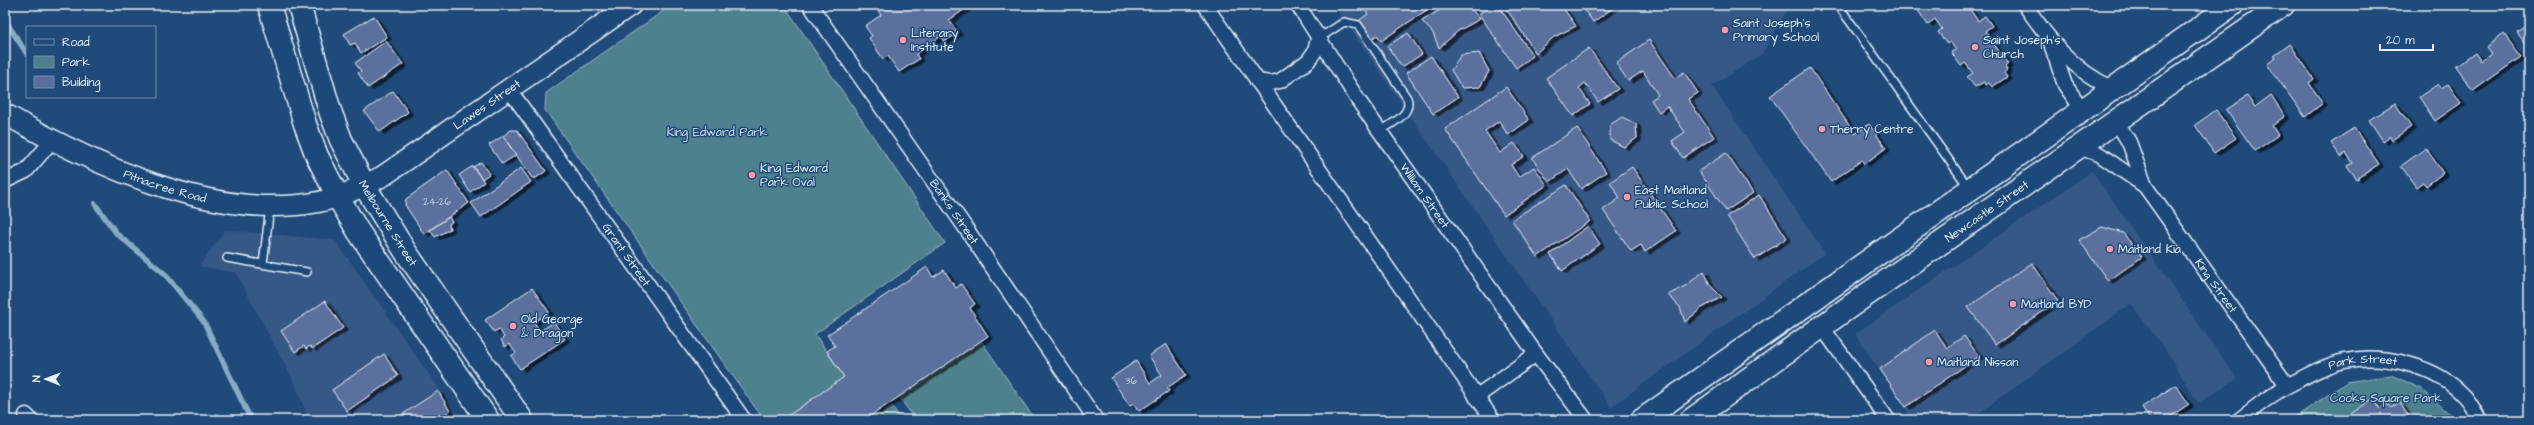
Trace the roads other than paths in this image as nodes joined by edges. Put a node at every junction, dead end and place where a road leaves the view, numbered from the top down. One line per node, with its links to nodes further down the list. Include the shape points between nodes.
1 (269, 5): 28 (main road, via 305,124 317,156)
2 (299, 5): 25 (main road, Melbourne Street, via 328,105 341,140)
3 (632, 5): 16 (main road, Lawes Street)
4 (810, 5): 40 (street, Banks Street, via 965,226)
5 (1205, 5): 13 (street)
6 (1298, 5): 11 (street, William Street)
7 (1838, 5): 27 (lane)
8 (2025, 5): 12 (street)
9 (2232, 5): 15 (main road)
10 (2283, 5): 14 (main road, Newcastle Street)
11 (1320, 36): 13 (street, via 1308,61 1280,80 1270,83); 20 (street, William Street); 20 (lane, via 1344,22 1358,25 1407,98 1409,102 1406,112)
12 (2051, 43): 15 (street, via 2095,80); 17 (street, via 2065,85)
13 (1257, 81): 36 (street)
14 (2169, 84): 17 (main road, via 2141,91 2110,106); 19 (main road, Newcastle Street)
15 (2112, 88): 17 (main road)
16 (509, 90): 25 (main road, Lawes Street, via 383,176); 39 (street, Grant Street)
17 (2082, 109): 22 (main road)
18 (5, 114): 21 (main road, Pitnacree Road)
19 (2116, 121): 22 (main road, via 2084,124 2052,142); 23 (main road, Newcastle Street); 26 (street, King Street, via 2129,142)
20 (1380, 131): 34 (street, William Street)
21 (52, 141): 24 (street, via 26,171); 29 (main road, Pitnacree Road, via 148,181 202,198)
22 (2030, 146): 27 (main road)
23 (2078, 147): 26 (street, King Street, via 2099,154); 33 (main road, Newcastle Street)
24 (5, 181)
25 (364, 185): 28 (main road, Lawes Street); 38 (main road, Melbourne Street, via 405,251)
26 (2145, 186): 35 (street, King Street)
27 (1970, 189): 43 (main road)
28 (338, 197): 29 (main road, Pitnacree Road, via 314,203); 37 (main road, via 358,231)
29 (270, 207): 31 (lane)
30 (227, 258): 31 (lane)
31 (263, 264): 32 (lane)
32 (307, 272)
33 (1822, 327): 44 (main road, Newcastle Street); 45 (street)
34 (1536, 354): 36 (street); 42 (street, William Street)
35 (2287, 385): 46 (street, Park Street); 47 (street, Park Street, via 2344,361 2377,358 2435,374 2465,397)
36 (1476, 397): 41 (street)
37 (488, 420)
38 (522, 420)
39 (744, 420)
40 (1096, 420)
41 (1493, 420)
42 (1586, 420)
43 (1642, 420)
44 (1692, 420)
45 (1888, 420)
46 (2239, 420)
47 (2480, 420)

